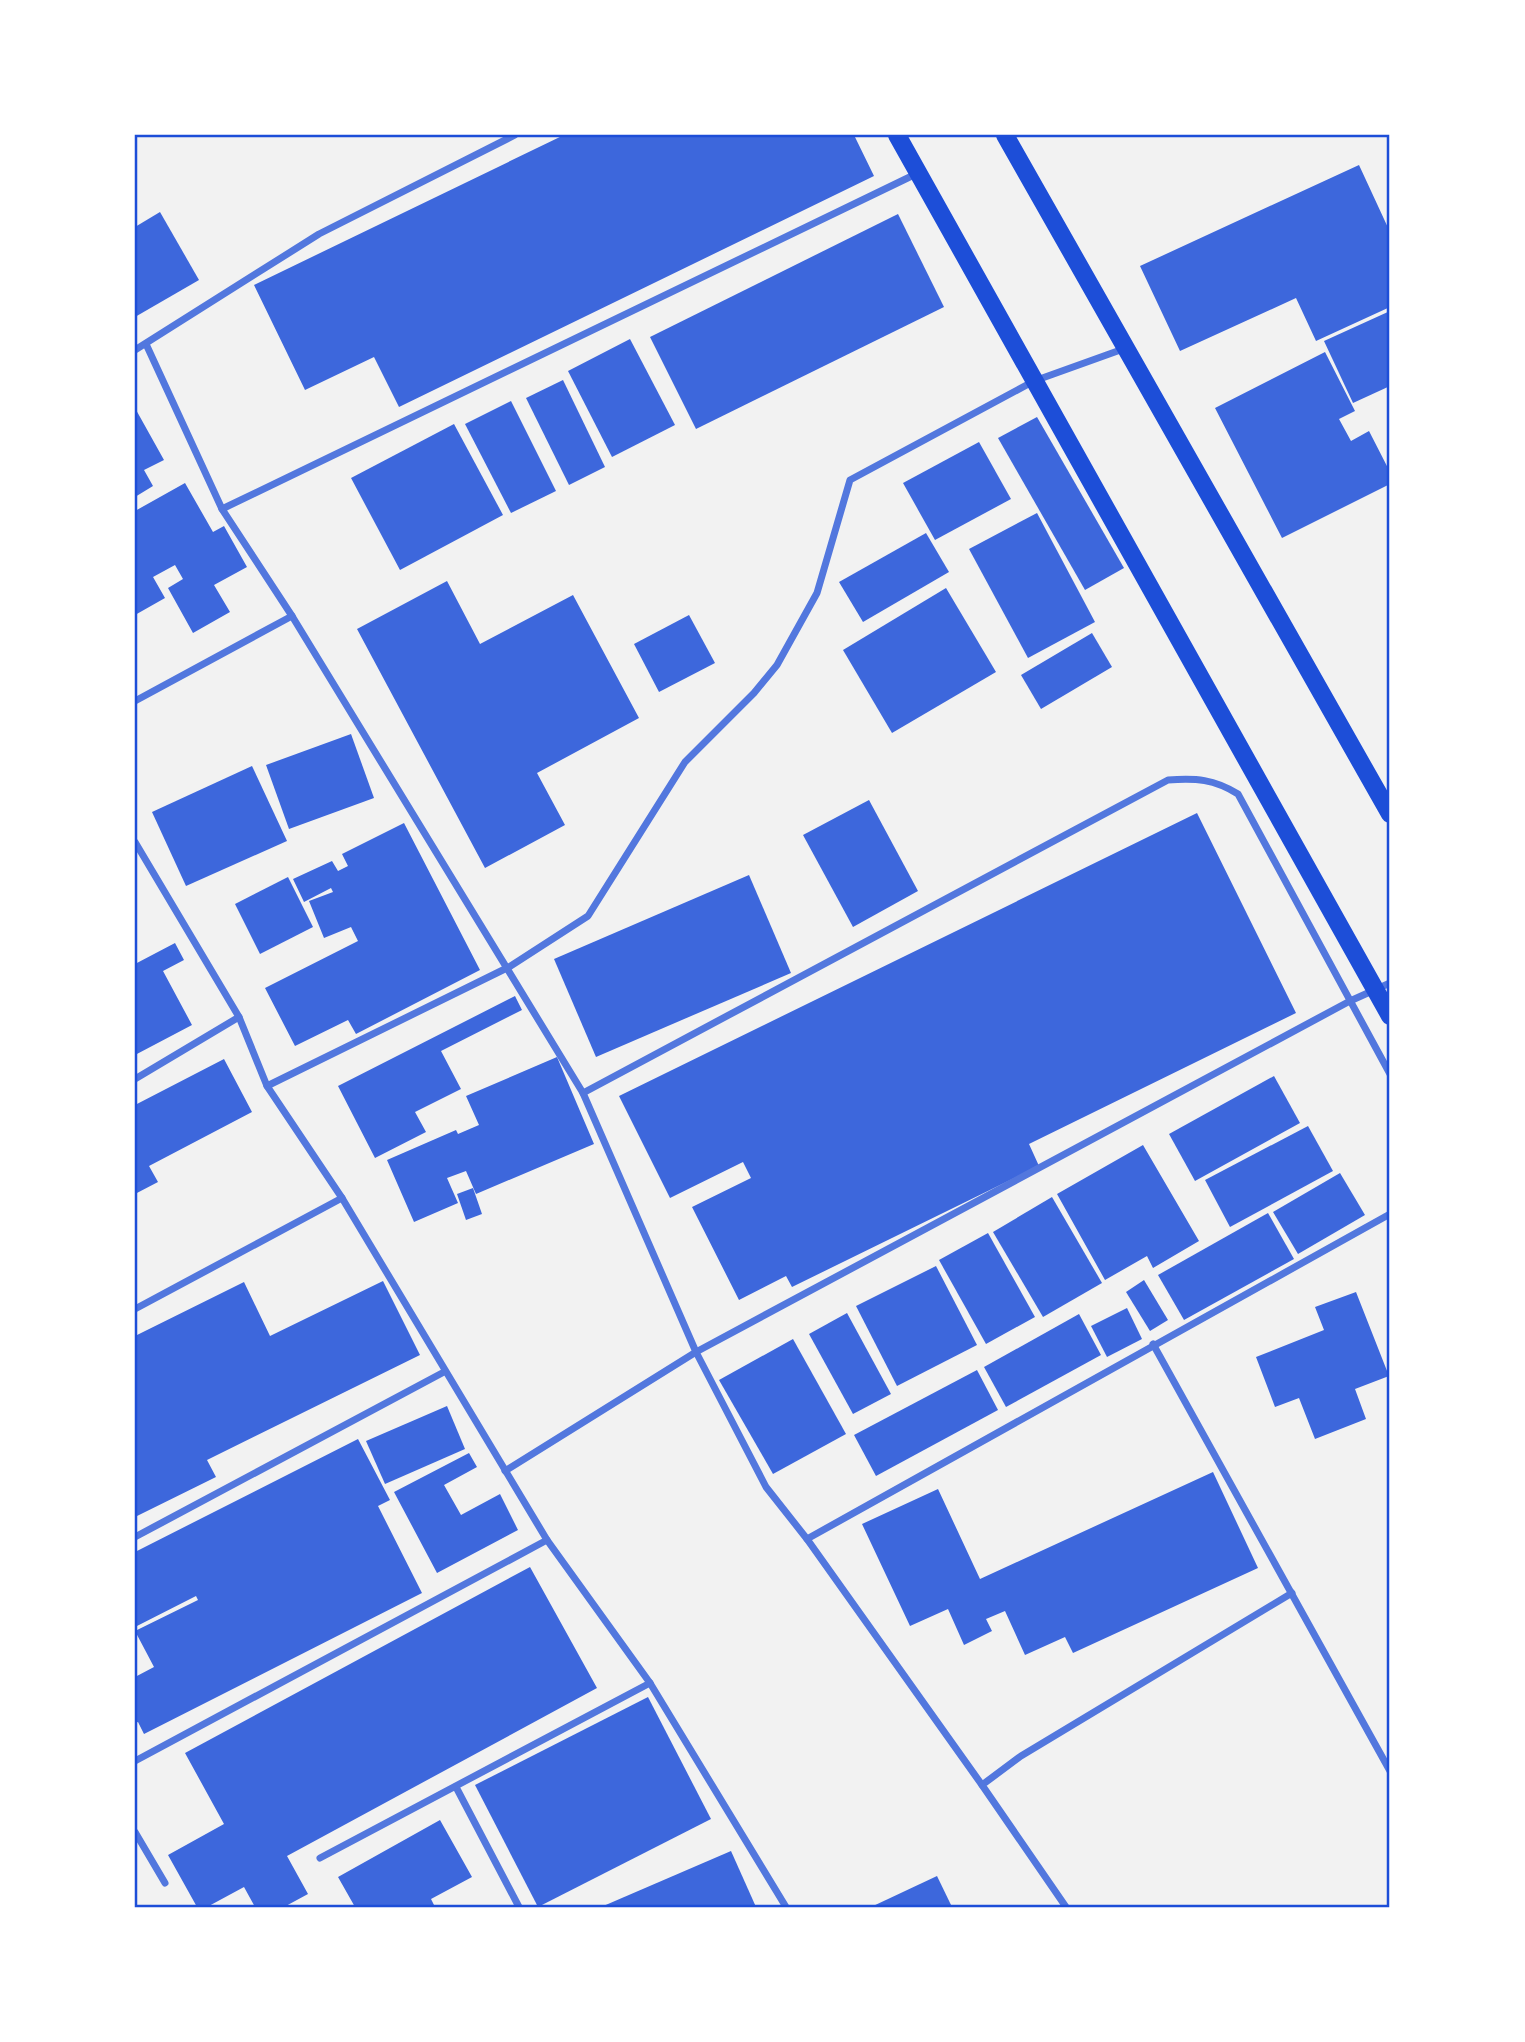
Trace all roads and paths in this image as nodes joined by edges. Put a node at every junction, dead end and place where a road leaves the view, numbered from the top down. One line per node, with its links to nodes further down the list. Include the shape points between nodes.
1 (515, 135): 4 (street)
2 (897, 135): 5 (main road)
3 (1005, 135): 7 (main road)
4 (498, 138): 6 (street, via 319,234)
5 (918, 173): 9 (main road); 10 (street)
6 (146, 344): 8 (street); 10 (street)
7 (1126, 348): 9 (street); 13 (main road)
8 (135, 350)
9 (1034, 381): 16 (street, via 850,480 817,593 777,665 685,762 588,916); 17 (main road)
10 (222, 509): 11 (street)
11 (292, 616): 12 (street); 16 (street)
12 (135, 701)
13 (1390, 814)
14 (135, 842): 15 (street)
15 (138, 853): 20 (street)
16 (509, 967): 23 (street); 24 (street)
17 (1383, 987): 18 (street); 19 (main road)
18 (1350, 1001): 21 (street); 24 (street, via 1238,794 1202,777 1168,780); 29 (street)
19 (1390, 1016)
20 (239, 1017): 22 (street); 23 (street)
21 (1390, 1074)
22 (135, 1079)
23 (267, 1086): 25 (street)
24 (583, 1093): 29 (street)
25 (342, 1198): 27 (street); 30 (street)
26 (1390, 1214): 28 (street)
27 (135, 1309)
28 (1153, 1344): 33 (street); 35 (street)
29 (696, 1352): 31 (street); 33 (street, via 766,1487)
30 (444, 1372): 31 (street); 32 (street)
31 (505, 1471): 34 (street)
32 (135, 1536)
33 (807, 1539): 39 (street)
34 (547, 1541): 36 (street); 37 (street)
35 (1292, 1593): 38 (street); 39 (street, via 1021,1756)
36 (650, 1683): 40 (street); 45 (street)
37 (135, 1761)
38 (1390, 1771)
39 (982, 1785): 46 (street)
40 (456, 1787): 42 (street); 44 (street)
41 (135, 1832): 43 (street)
42 (320, 1858)
43 (165, 1883)
44 (519, 1907)
45 (786, 1907)
46 (1066, 1907)

